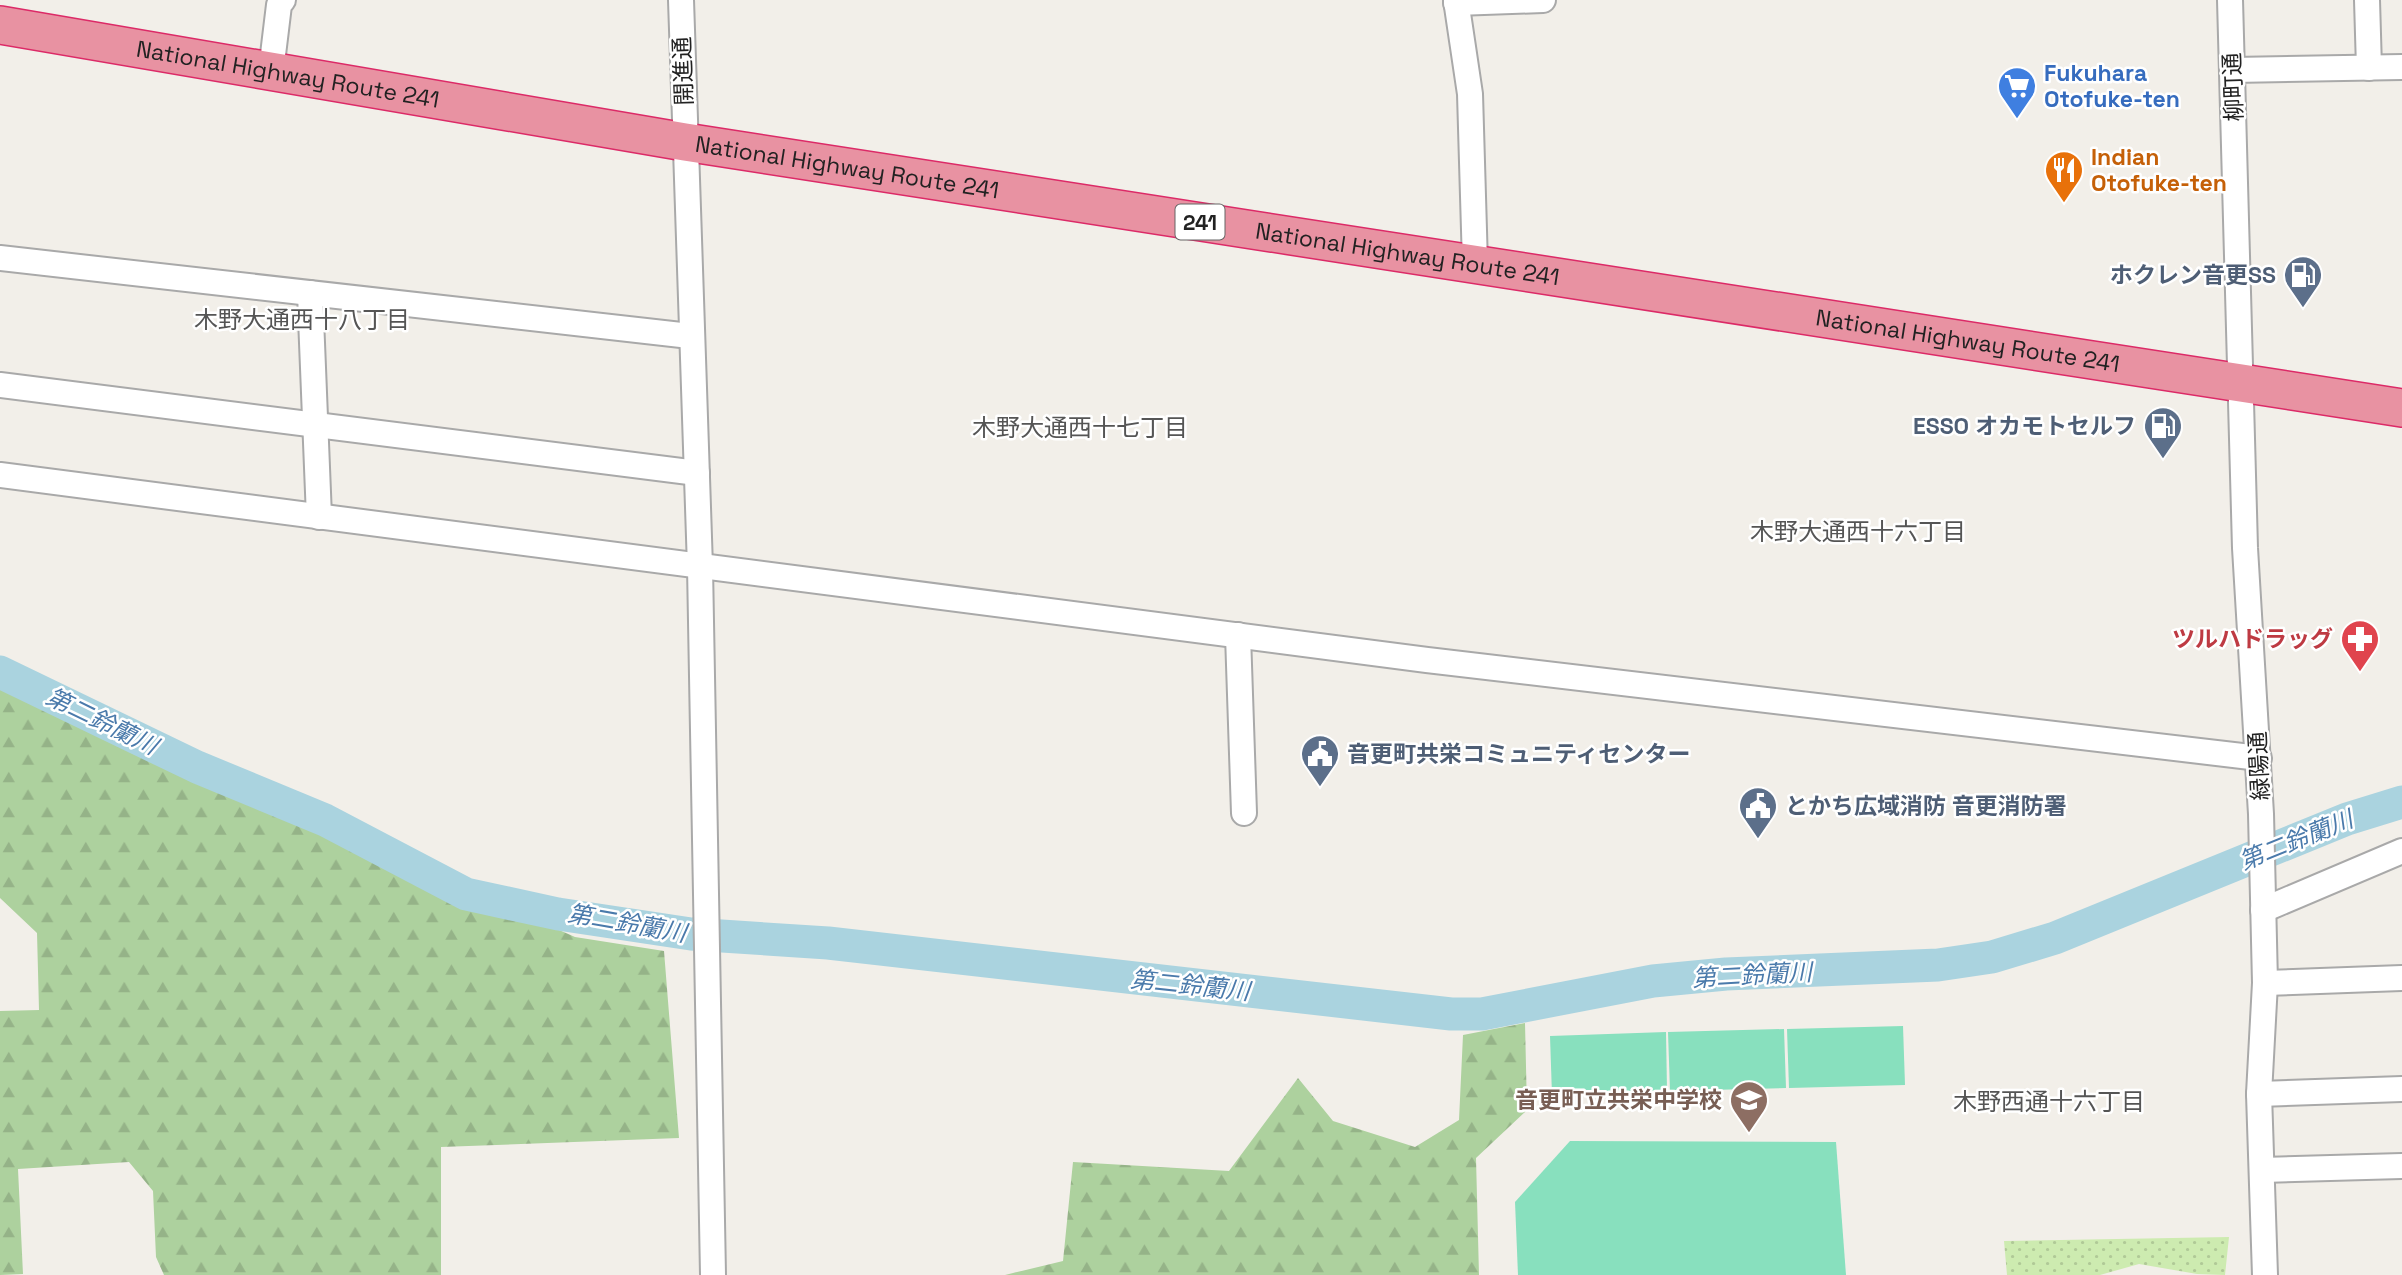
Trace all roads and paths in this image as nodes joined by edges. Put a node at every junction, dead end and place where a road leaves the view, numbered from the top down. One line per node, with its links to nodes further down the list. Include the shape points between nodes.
1 (283, 0): 11 (street)
2 (681, 0): 12 (street, 開進通)
3 (1543, 0): 6 (street)
4 (2230, 0): 10 (street, 柳町通)
5 (2367, 0): 9 (street)
6 (1456, 1): 14 (street, via 1470,93)
7 (0, 25): 11 (highway, National Highway Route 241 / 241)
8 (2402, 67): 9 (street)
9 (2369, 68): 10 (street)
10 (2233, 70): 17 (street, 柳町通)
11 (271, 71): 12 (highway, National Highway Route 241 / 241)
12 (685, 142): 14 (highway, National Highway Route 241 / 241); 16 (street, 開進通)
13 (0, 258): 15 (street)
14 (1475, 264): 17 (highway, National Highway Route 241 / 241)
15 (310, 293): 16 (street); 20 (street)
16 (690, 336): 21 (street, 開進通)
17 (2240, 383): 19 (highway, National Highway Route 241 / 241); 26 (street, 緑陽通)
18 (0, 385): 20 (street)
19 (2402, 408)
20 (316, 426): 21 (street); 23 (street)
21 (697, 473): 24 (street, 開進通)
22 (0, 475): 23 (street)
23 (319, 517): 24 (street)
24 (700, 567): 25 (street); 36 (street, 開進通)
25 (1238, 635): 26 (street); 27 (street)
26 (2259, 758): 29 (street, 緑陽通)
27 (1244, 813)
28 (2402, 851): 29 (street)
29 (2263, 902): 31 (street, 緑陽通)
30 (2402, 978): 31 (street)
31 (2265, 983): 33 (street, 緑陽通)
32 (2402, 1089): 33 (street)
33 (2259, 1094): 35 (street, 緑陽通)
34 (2402, 1166): 35 (street)
35 (2262, 1170): 37 (street, 緑陽通)
36 (713, 1275)
37 (2264, 1275)

